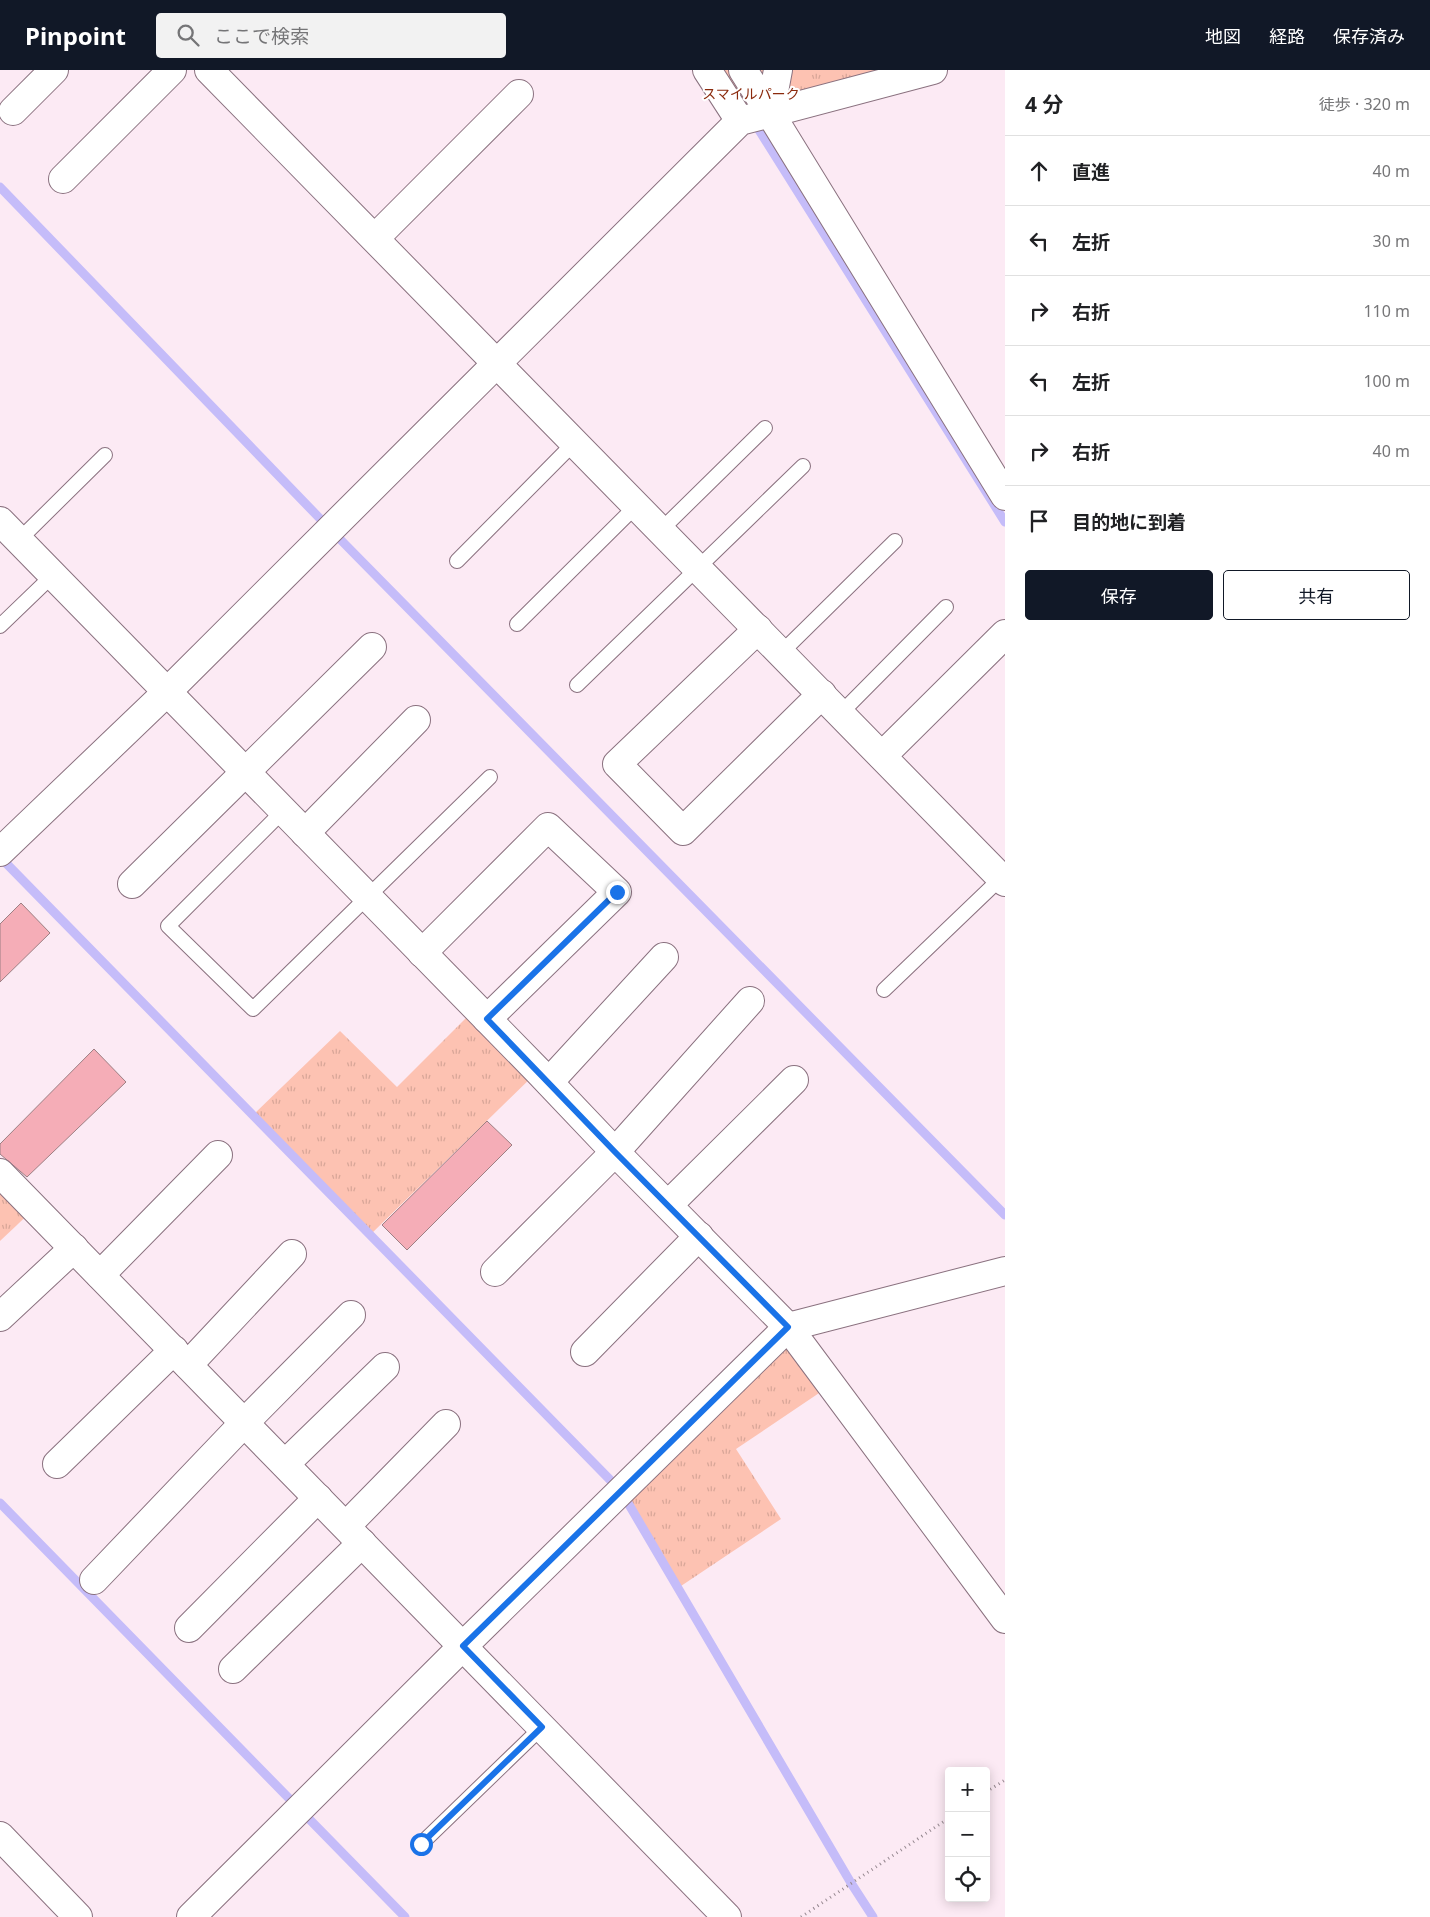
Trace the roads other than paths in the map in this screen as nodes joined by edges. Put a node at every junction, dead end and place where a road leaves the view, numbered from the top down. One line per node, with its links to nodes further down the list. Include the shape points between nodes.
1 (54, 70): 9 (street)
2 (172, 70): 12 (street)
3 (209, 70): 13 (street)
4 (707, 70): 11 (street)
5 (743, 70): 10 (street)
6 (778, 70): 10 (street)
7 (933, 70): 10 (street)
8 (519, 94): 13 (street)
9 (13, 111)
10 (770, 113): 11 (street); 19 (street)
11 (740, 121): 14 (street)
12 (63, 179)
13 (375, 238): 14 (street)
14 (497, 362): 16 (street); 35 (street)
15 (765, 428): 21 (lane)
16 (575, 442): 20 (street); 24 (lane)
17 (105, 455): 22 (lane)
18 (803, 466): 25 (lane)
19 (1005, 496)
20 (636, 505): 21 (street); 28 (lane)
21 (661, 530): 25 (street)
22 (8, 535): 26 (street)
23 (895, 541): 33 (lane)
24 (457, 560)
25 (699, 569): 30 (street); 34 (lane)
26 (53, 575): 29 (lane); 35 (street)
27 (946, 606): 37 (lane)
28 (517, 624)
29 (0, 626)
30 (758, 629): 33 (street); 36 (street, via 617,764 683,831)
31 (1005, 634): 39 (street)
32 (372, 647): 40 (street)
33 (781, 653): 36 (street)
34 (578, 685)
35 (167, 692): 40 (street); 44 (street)
36 (822, 694): 37 (street)
37 (840, 714): 39 (street)
38 (416, 720): 43 (street)
39 (882, 756): 45 (street)
40 (246, 773): 42 (street); 46 (street)
41 (490, 777): 47 (lane)
42 (283, 811): 43 (street); 47 (lane, via 168,926 253,1009)
43 (305, 833): 47 (street)
44 (0, 852)
45 (1003, 880): 50 (lane)
46 (132, 884)
47 (367, 897): 48 (street)
48 (422, 952): 52 (street); 52 (street, via 548,827 617,892)
49 (664, 957): 54 (street)
50 (884, 990)
51 (750, 1001): 55 (street)
52 (487, 1019): 54 (street)
53 (794, 1080): 58 (street)
54 (549, 1082): 55 (street)
55 (615, 1152): 58 (street); 63 (street)
56 (218, 1155): 64 (street)
57 (0, 1172): 60 (street)
58 (668, 1205): 59 (street)
59 (699, 1236): 67 (street); 68 (street)
60 (74, 1248): 64 (street); 66 (street)
61 (292, 1254): 69 (street)
62 (1005, 1271): 67 (street)
63 (495, 1272)
64 (100, 1274): 69 (street)
65 (351, 1315): 71 (street)
66 (0, 1317)
67 (788, 1327): 78 (street); 80 (street)
68 (585, 1352)
69 (181, 1358): 71 (street); 73 (street)
70 (385, 1367): 74 (street)
71 (244, 1422): 74 (street); 77 (street)
72 (446, 1424): 76 (street)
73 (57, 1464)
74 (285, 1464): 75 (street)
75 (318, 1498): 76 (street); 79 (street)
76 (354, 1535): 80 (street); 81 (street)
77 (94, 1580)
78 (1005, 1619)
79 (189, 1628)
80 (463, 1646): 82 (street); 86 (street)
81 (233, 1668)
82 (542, 1727): 83 (lane); 87 (street)
83 (421, 1844)
84 (4, 1850): 85 (street)
85 (78, 1917)
86 (191, 1917)
87 (727, 1917)

